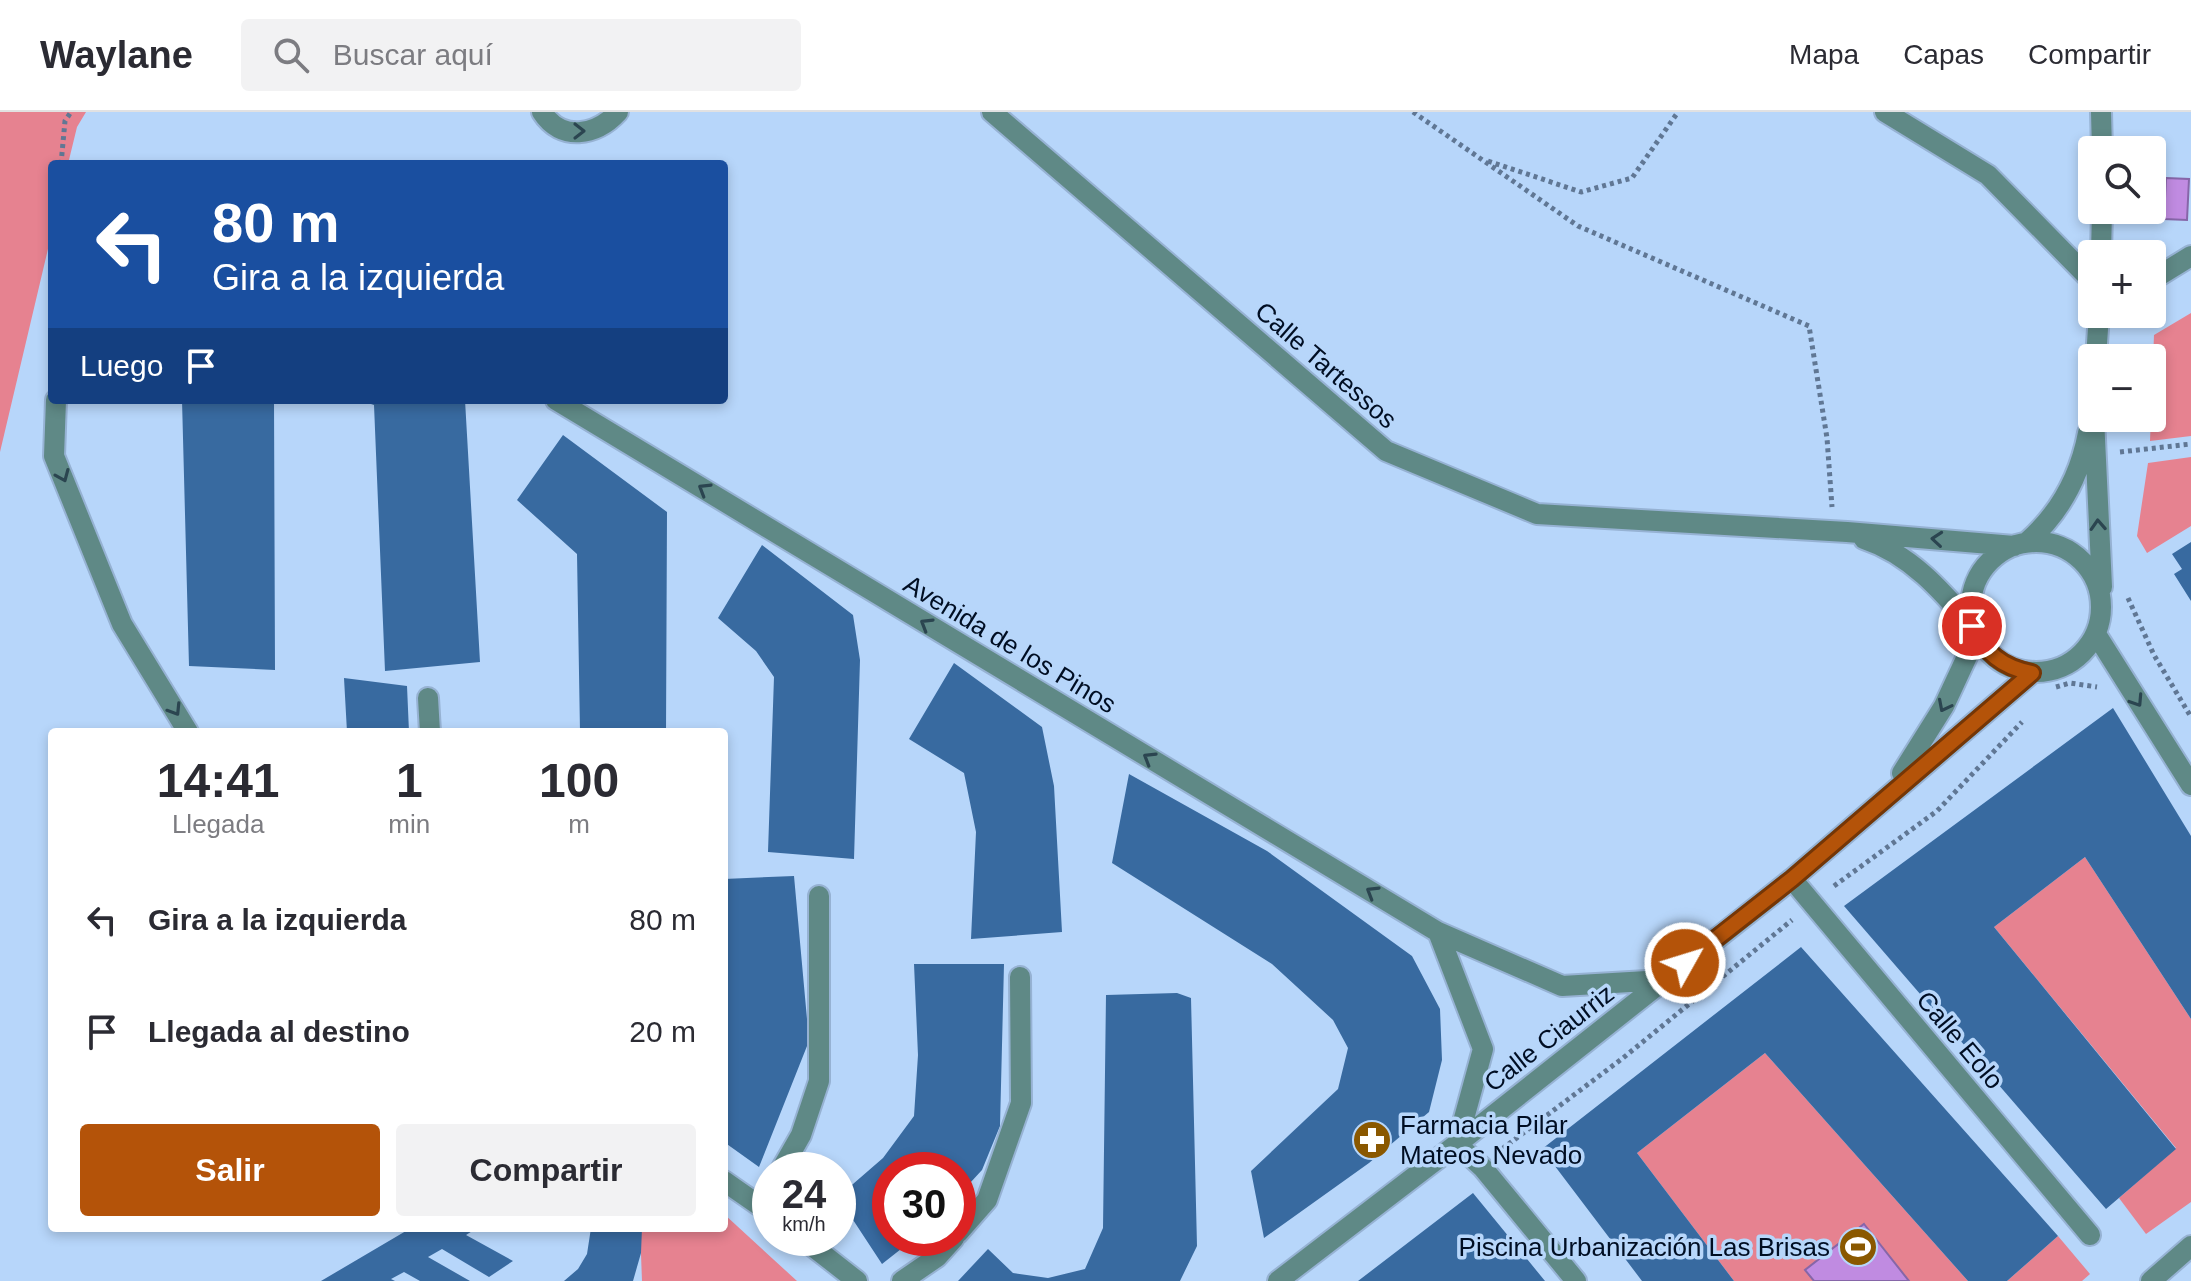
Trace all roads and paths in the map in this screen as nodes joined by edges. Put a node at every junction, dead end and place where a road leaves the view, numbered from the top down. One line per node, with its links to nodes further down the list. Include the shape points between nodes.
1 (71, 112): 11 (path, via 65,121)
2 (542, 112): 3 (street, one-way to 3, via 571,134 593,131)
3 (618, 112)
4 (992, 112): 21 (street, Calle Tartessos, via 1386,451 1537,514)
5 (1413, 112): 10 (path)
6 (1678, 112): 10 (path, via 1632,178 1581,192)
7 (1885, 112): 13 (street, via 1988,175)
8 (2101, 112): 9 (street)
9 (2102, 136)
10 (1481, 159): 21 (path, via 1578,226 1809,326 1827,438)
11 (61, 160)
12 (2191, 256): 14 (street)
13 (2078, 267)
14 (2166, 271)
15 (56, 404): 30 (street, one-way to 30, via 54,456 122,624)
16 (563, 404): 36 (street, Avenida de los Pinos, one-way to 16)
17 (2088, 432): 22 (street, via 2073,481 2053,516)
18 (2095, 432): 24 (street, one-way to 18)
19 (2191, 444): 20 (path)
20 (2112, 453)
21 (1834, 531): 22 (street, Calle Tartessos, one-way to 21); 25 (street, Calle Tartessos, via 1907,560 1939,587)
22 (2021, 544): 24 (street, via 2052,543 2068,549 2096,580); 25 (street, via 1986,563 1973,586)
23 (2126, 586): 29 (path, via 2154,655)
24 (2102, 603): 26 (street)
25 (1975, 630): 27 (street, via 1998,661); 33 (street, Calle Ciaurriz, one-way to 33, via 1944,706)
26 (2096, 634): 27 (street, via 2077,659 2057,670); 32 (street, one-way to 32)
27 (2032, 673): 33 (street, Calle Ciaurriz)
28 (428, 698): 31 (street)
29 (2191, 717)
30 (186, 728)
31 (430, 728)
32 (2191, 785)
33 (1884, 799): 34 (street, Calle Ciaurriz)
34 (1792, 879): 38 (street, Calle Ciaurriz); 44 (street, Calle Eolo)
35 (819, 896): 40 (street, via 819,1081)
36 (1438, 932): 38 (street, Avenida de los Pinos, via 1562,986); 39 (street, via 1483,1049)
37 (1020, 977): 43 (street, via 1021,1103 987,1200)
38 (1664, 980): 39 (street, Calle Ciaurriz)
39 (1457, 1144): 50 (street, Calle Ciaurriz); 51 (street)
40 (791, 1152)
41 (728, 1183): 42 (street)
42 (752, 1195)
43 (976, 1213)
44 (2090, 1235)
45 (2191, 1246): 52 (street)
46 (825, 1256): 48 (street)
47 (938, 1256): 49 (street)
48 (857, 1281)
49 (902, 1281)
50 (1278, 1281)
51 (1576, 1281)
52 (2151, 1281)

